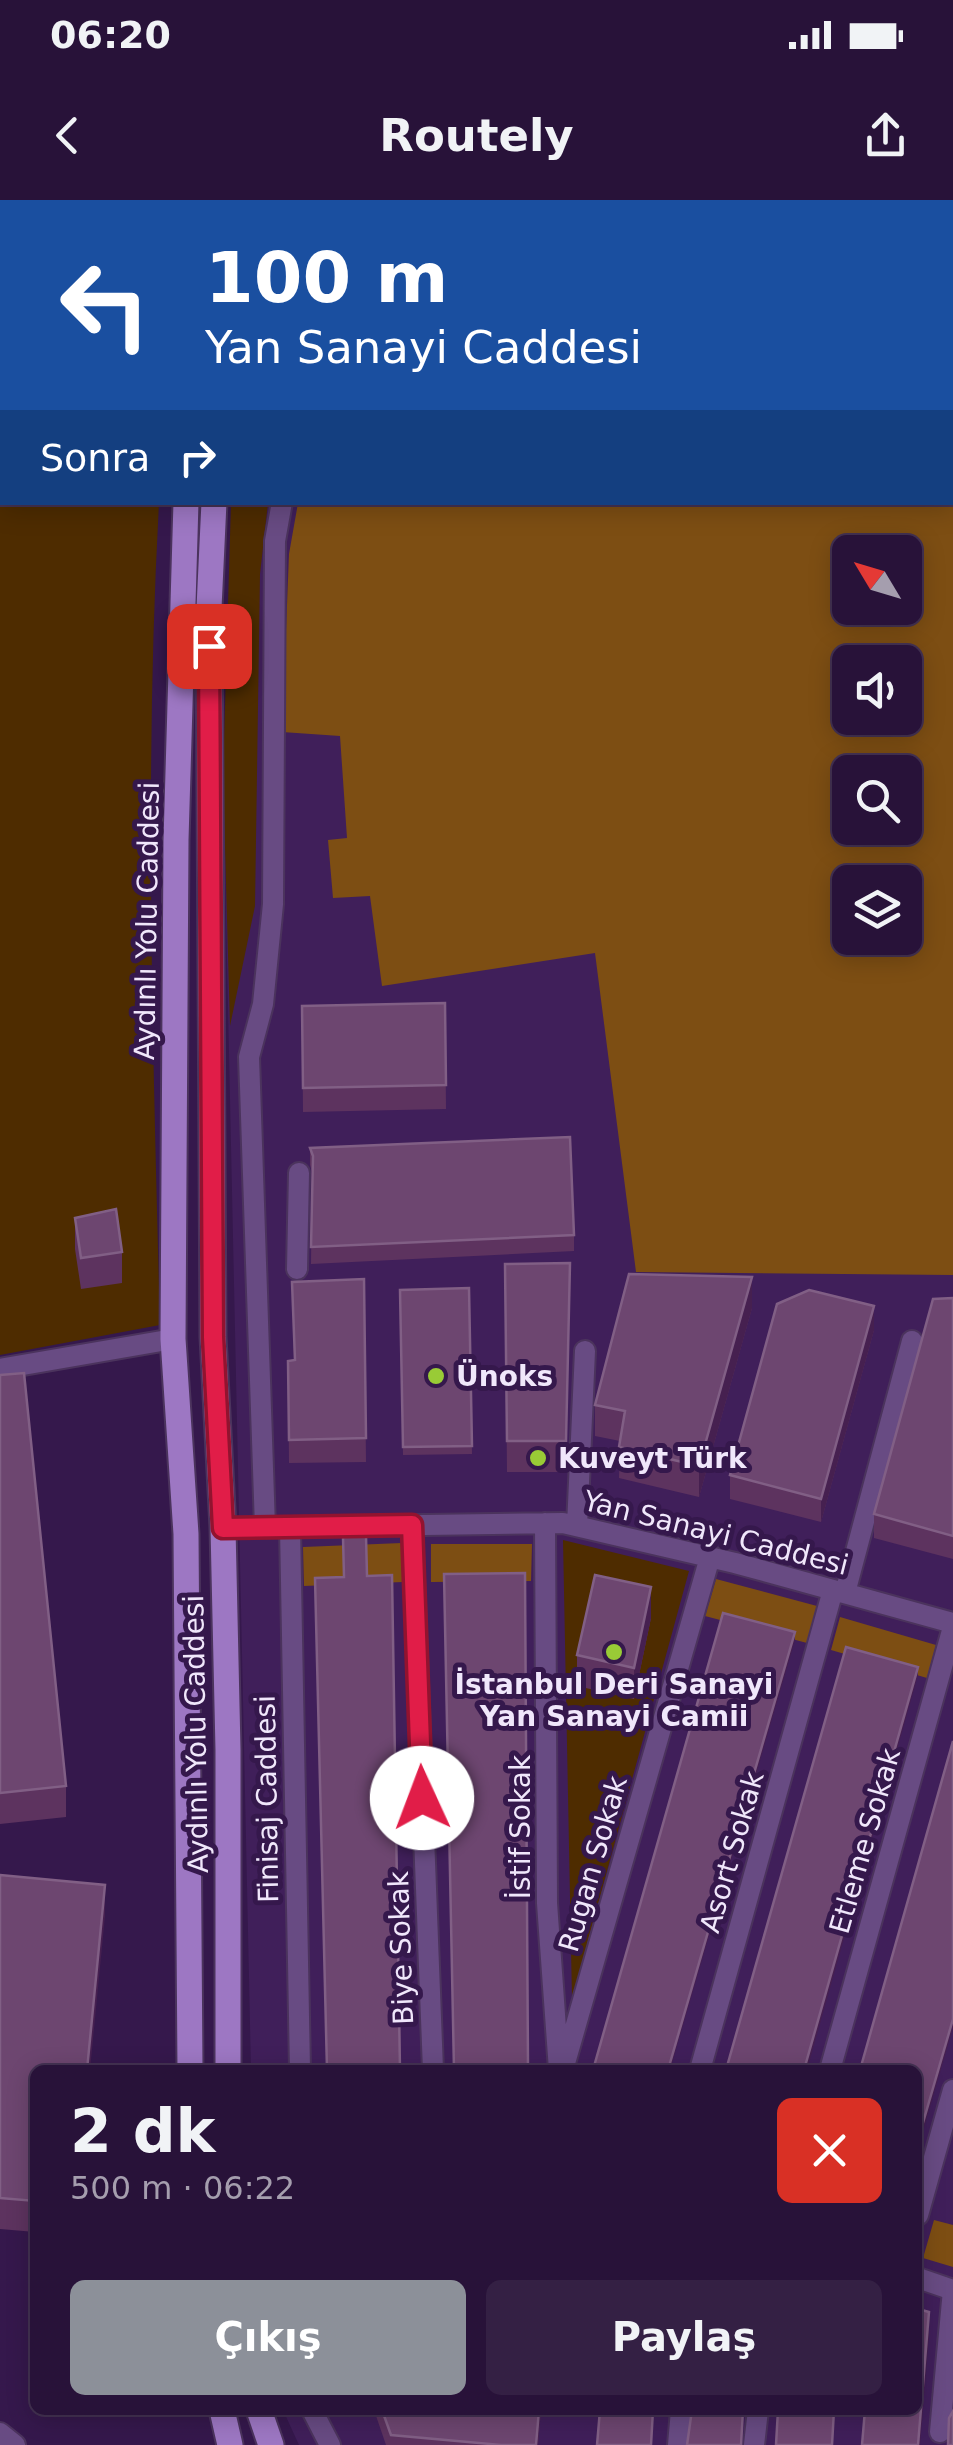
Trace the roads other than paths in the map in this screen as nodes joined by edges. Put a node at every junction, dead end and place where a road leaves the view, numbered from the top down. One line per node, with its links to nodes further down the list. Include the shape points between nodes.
1 (186, 505): 7 (main road, Aydınlı Yolu Caddesi)
2 (214, 505): 6 (main road, Aydınlı Yolu Caddesi, via 208,608)
3 (281, 505): 16 (street, via 275,541 273,904 263,1004 249,1057)
4 (298, 1173): 5 (street)
5 (297, 1269)
6 (213, 1337): 7 (main road); 15 (main road, Aydınlı Yolu Caddesi)
7 (173, 1340): 10 (street); 20 (main road, Aydınlı Yolu Caddesi, via 186,1534)
8 (912, 1341): 18 (street, Asort Sokak)
9 (585, 1350): 13 (street)
10 (0, 1368)
11 (546, 1523): 12 (street, Yan Sanayi Caddesi); 13 (street, Yan Sanayi Caddesi); 24 (street, İstif Sokak, via 547,1903)
12 (412, 1525): 14 (street, Yan Sanayi Caddesi); 23 (street, Biye Sokak)
13 (576, 1526): 17 (street, Yan Sanayi Caddesi)
14 (290, 1527): 16 (street, Yan Sanayi Caddesi); 22 (street, Finisaj Caddesi)
15 (223, 1528): 16 (street, Yan Sanayi Caddesi); 21 (main road, Aydınlı Yolu Caddesi)
16 (266, 1528)
17 (710, 1557): 18 (street, Yan Sanayi Caddesi); 25 (street, Rugan Sokak)
18 (839, 1592): 19 (street, Yan Sanayi Caddesi); 26 (street, Asort Sokak)
19 (953, 1625): 27 (street, Etleme Sokak)
20 (190, 2065)
21 (228, 2065)
22 (300, 2065)
23 (433, 2065)
24 (561, 2065)
25 (562, 2065)
26 (701, 2065)
27 (831, 2065)
28 (953, 2090): 29 (street)
29 (922, 2201)
30 (922, 2279): 31 (street)
31 (953, 2290): 37 (street)
32 (223, 2415): 40 (main road)
33 (261, 2415): 41 (main road)
34 (315, 2415): 42 (street)
35 (681, 2415): 43 (street)
36 (757, 2415): 44 (street)
37 (940, 2432)
38 (0, 2434): 39 (street)
39 (14, 2445)
40 (230, 2445)
41 (270, 2445)
42 (330, 2445)
43 (678, 2445)
44 (754, 2445)

